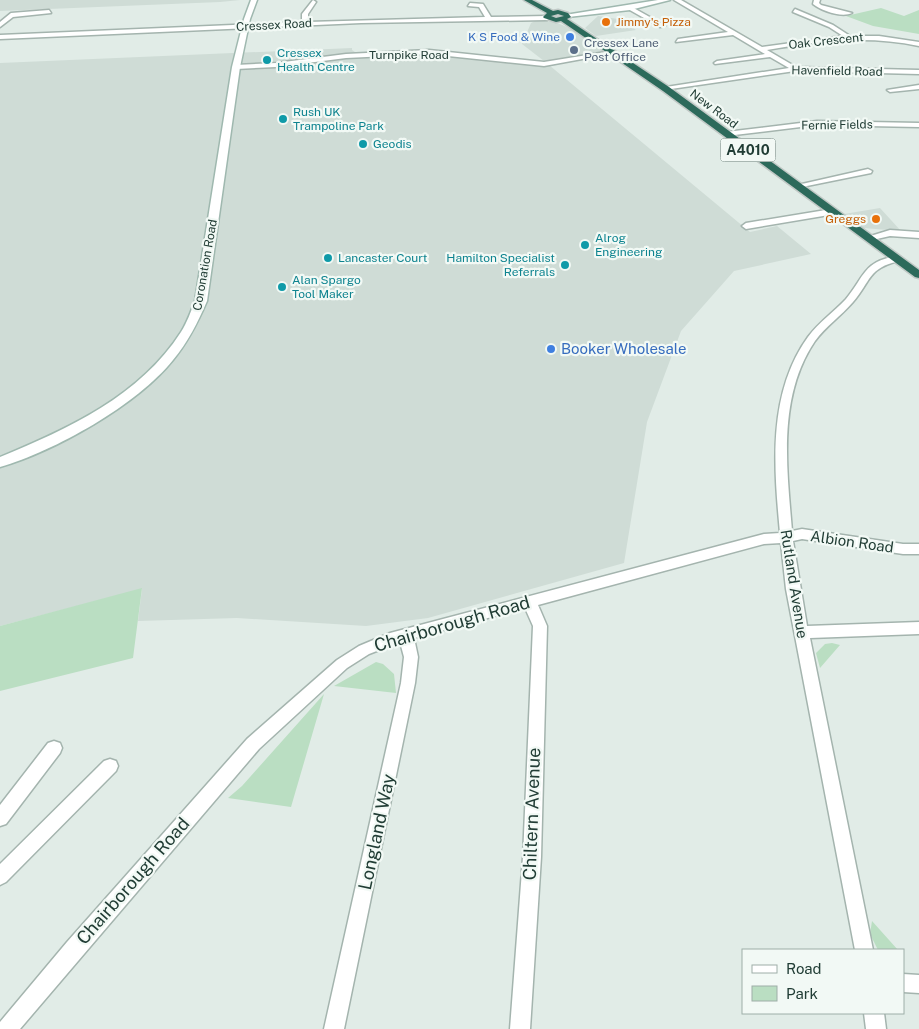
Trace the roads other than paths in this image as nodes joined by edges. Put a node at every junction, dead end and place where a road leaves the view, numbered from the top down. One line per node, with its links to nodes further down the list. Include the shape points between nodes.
1 (254, 0): 18 (street, Coronation Road)
2 (527, 0): 13 (highway)
3 (667, 0): 7 (street)
4 (676, 0): 20 (street)
5 (816, 0): 12 (street, via 819,6)
6 (313, 2): 16 (street, via 305,14)
7 (650, 2): 9 (street)
8 (470, 5): 15 (street, via 481,5)
9 (630, 8): 14 (street); 19 (street)
10 (804, 9): 21 (street, via 792,11)
11 (49, 12): 17 (street, via 12,14)
12 (849, 13)
13 (550, 15): 14 (highway); 15 (street, Cressex Road)
14 (566, 18): 26 (highway, New Road / A4010)
15 (489, 19): 16 (street, Cressex Road)
16 (304, 23): 18 (street, Cressex Road)
17 (0, 25)
18 (246, 26): 22 (street, Cressex Road); 29 (street, Coronation Road)
19 (662, 26)
20 (734, 33): 23 (street); 25 (street)
21 (847, 36): 24 (street, Oak Crescent, via 881,37); 25 (street, Oak Crescent)
22 (0, 37)
23 (678, 40)
24 (919, 44)
25 (762, 49): 27 (street)
26 (612, 53): 29 (street, Turnpike Road, via 544,64 429,52); 33 (highway, New Road / A4010)
27 (771, 55): 28 (street); 30 (street)
28 (717, 62)
29 (236, 67): 45 (street, Coronation Road, via 201,301 186,336 148,379 116,404 79,427)
30 (795, 69): 31 (street, Havenfield Road); 33 (street, Havenfield Road)
31 (919, 72)
32 (919, 87): 34 (street)
33 (666, 89): 36 (highway, New Road / A4010)
34 (890, 90)
35 (919, 125): 36 (street, Fernie Fields, via 817,123)
36 (726, 134): 38 (highway, New Road / A4010)
37 (868, 171): 38 (street)
38 (797, 186): 39 (highway, New Road / A4010)
39 (832, 212): 40 (street); 42 (highway, New Road / A4010)
40 (746, 226)
41 (919, 235): 42 (street, via 890,233)
42 (868, 238): 43 (highway, New Road / A4010)
43 (896, 258): 44 (highway, New Road / A4010); 46 (street, Rutland Avenue, via 882,260 873,266 849,300 817,331 799,364 781,432)
44 (919, 275)
45 (0, 462)
46 (785, 538): 47 (street, Albion Road, via 802,534); 48 (street, Chairborough Road, via 764,539); 50 (street, Rutland Avenue)
47 (919, 549)
48 (529, 601): 51 (street, Chairborough Road); 62 (street, Chiltern Avenue, via 540,626 532,857)
49 (919, 628): 50 (street)
50 (802, 632): 56 (street, Rutland Avenue)
51 (406, 635): 60 (street, Chairborough Road, via 364,650 342,664 253,744); 61 (street, Longland Way, via 411,657 408,683)
52 (54, 748): 54 (street)
53 (110, 766): 55 (street)
54 (0, 818)
55 (0, 876)
56 (864, 949)
57 (904, 982): 58 (street)
58 (919, 984)
59 (874, 1014): 63 (street)
60 (7, 1029)
61 (334, 1029)
62 (520, 1029)
63 (876, 1029)

